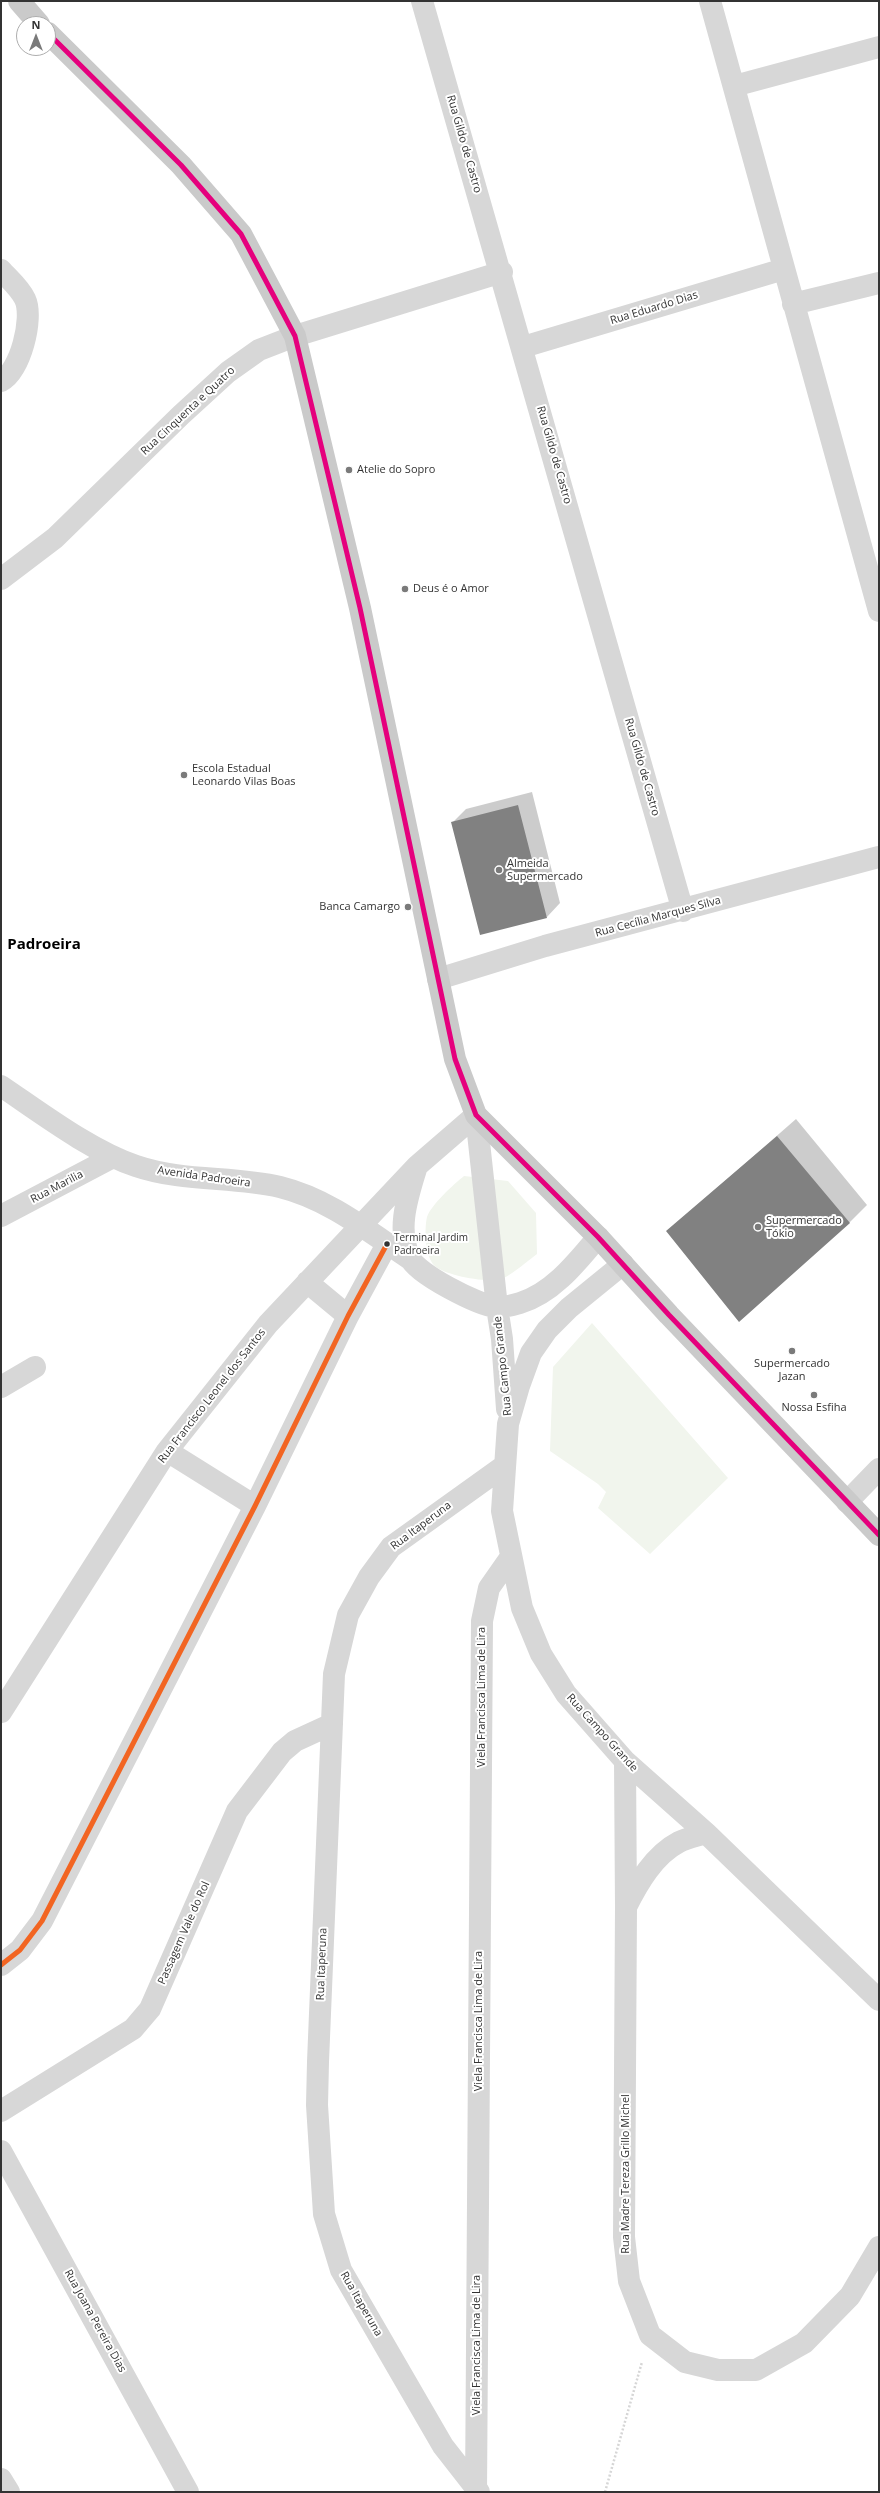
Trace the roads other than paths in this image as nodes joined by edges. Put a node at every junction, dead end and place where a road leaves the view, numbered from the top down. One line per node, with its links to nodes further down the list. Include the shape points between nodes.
1 (19, 1): 4 (main road)
2 (422, 1): 10 (street, Rua Gildo de Castro)
3 (710, 1): 7 (street)
4 (32, 16)
5 (56, 41): 13 (main road, via 181,165 241,234)
6 (879, 47): 7 (street)
7 (734, 86): 8 (street)
8 (784, 269): 12 (street); 14 (street, Rua Eduardo Dias)
9 (1, 270): 15 (street, via 26,300 27,313 19,361 8,377)
10 (502, 272): 13 (street, Rua Cinquenta e Quatro); 14 (street, Rua Gildo de Castro)
11 (879, 283): 12 (street)
12 (793, 304): 17 (street)
13 (294, 336): 16 (street, Rua Cinquenta e Quatro, via 259,350 228,372 55,538); 21 (main road, via 360,608)
14 (523, 347): 20 (street, Rua Gildo de Castro)
15 (1, 381)
16 (1, 579)
17 (876, 585): 18 (street)
18 (879, 611)
19 (879, 857): 20 (street, Rua Cecília Marques Silva)
20 (683, 910): 21 (street, Rua Cecília Marques Silva, via 545,946)
21 (438, 979): 23 (main road, via 455,1059)
22 (1, 1086): 24 (street, Avenida Padroeira)
23 (476, 1115): 25 (street, Rua Francisco Leonel dos Santos); 28 (main road); 33 (street, Rua Campo Grande)
24 (113, 1157): 26 (street, Rua Marilia); 27 (street, Avenida Padroeira, via 174,1174 280,1187 315,1199)
25 (417, 1166): 27 (street, Rua Francisco Leonel dos Santos); 30 (street, via 405,1206 403,1230)
26 (1, 1216)
27 (360, 1225): 29 (street, Avenida Padroeira); 32 (street, Rua Francisco Leonel dos Santos)
28 (598, 1237): 31 (main road); 33 (street, via 576,1264 545,1291 521,1302)
29 (387, 1244): 30 (street, Avenida Padroeira); 34 (street)
30 (410, 1259): 33 (street, Avenida Padroeira, via 436,1281 472,1299)
31 (623, 1264): 37 (street, Rua Campo Grande, via 569,1308 531,1353); 41 (main road)
32 (307, 1282): 34 (street); 38 (street, Rua Francisco Leonel dos Santos, via 268,1324)
33 (497, 1307): 37 (street, Rua Campo Grande)
34 (348, 1316): 42 (street)
35 (35, 1367): 36 (street)
36 (1, 1387)
37 (508, 1424): 39 (street, Rua Campo Grande)
38 (167, 1451): 42 (street); 45 (street, Rua Francisco Leonel dos Santos)
39 (504, 1466): 44 (street, Rua Campo Grande, via 502,1511); 46 (street, Rua Itaperuna, via 391,1547 369,1577 348,1615 334,1674)
40 (879, 1470): 41 (street)
41 (847, 1502): 43 (main road)
42 (255, 1506): 50 (street, via 42,1921 20,1950)
43 (879, 1535)
44 (510, 1558): 47 (street, Rua Campo Grande, via 522,1608 541,1654 566,1694); 56 (street, Viela Francisca Lima de Lira, via 489,1588 482,1621)
45 (1, 1712)
46 (332, 1724): 52 (street, Passagem Vale do Rol, via 294,1741 282,1752 237,1811 150,2009 133,2029); 56 (street, Rua Itaperuna, via 317,2105 324,2214 341,2270 443,2446)
47 (625, 1761): 48 (street, Rua Campo Grande); 49 (street, Rua Madre Tereza Grillo Michel)
48 (706, 1833): 49 (street, Rua Madre Tereza Grillo Michel, via 678,1843 657,1859 635,1890); 51 (street, Rua Campo Grande)
49 (626, 1908): 54 (street, Rua Madre Tereza Grillo Michel, via 624,2237 629,2281 650,2335 685,2362 718,2370 756,2370 804,2343 850,2296)
50 (1, 1965)
51 (879, 2000)
52 (1, 2111)
53 (1, 2151): 58 (street, Rua Joana Pereira Dias)
54 (879, 2247)
55 (1, 2479): 57 (street)
56 (477, 2491)
57 (9, 2492)
58 (188, 2492)

